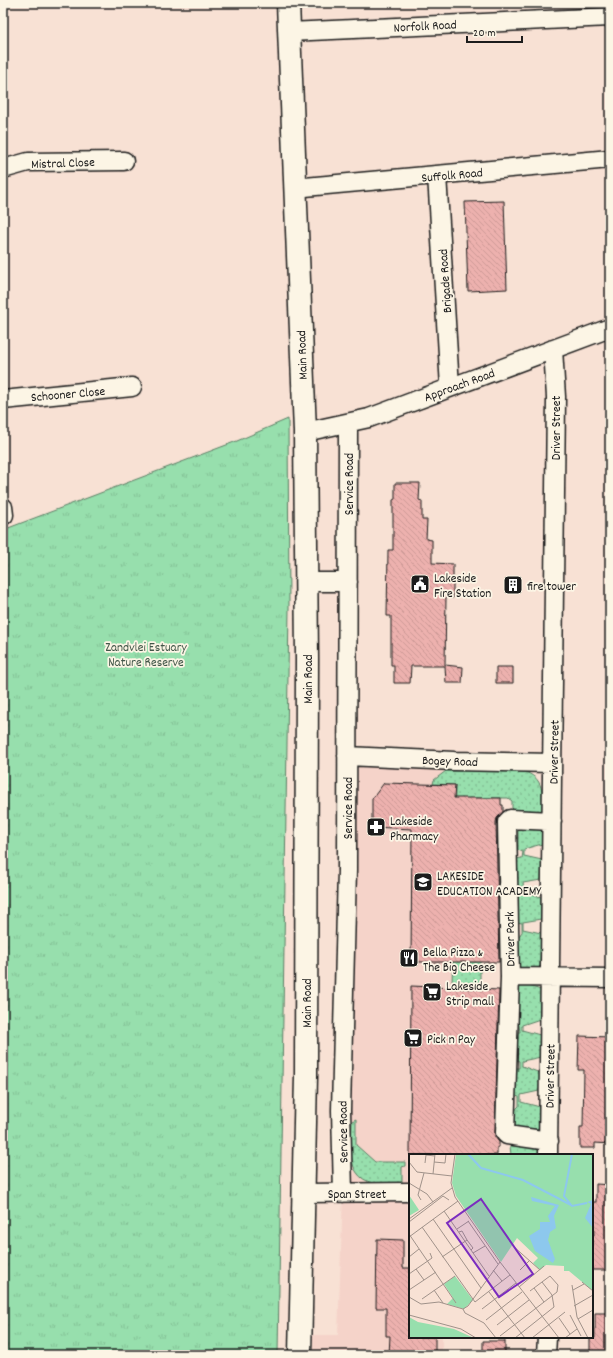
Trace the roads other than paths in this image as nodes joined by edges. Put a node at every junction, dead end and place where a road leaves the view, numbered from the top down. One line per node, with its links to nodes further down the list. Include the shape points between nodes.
1 (288, 3): 3 (main road, Main Road)
2 (610, 17): 3 (street, Norfolk Road)
3 (289, 32): 8 (main road, Main Road)
4 (610, 159): 7 (street, Suffolk Road)
5 (124, 160): 6 (street, Mistral Close, via 28,162)
6 (3, 169)
7 (437, 175): 8 (street, Suffolk Road); 12 (street, Brigade Road)
8 (294, 188): 15 (main road, Main Road)
9 (610, 328): 10 (street, Approach Road)
10 (553, 349): 12 (street, Approach Road); 19 (street, Driver Street, via 556,397)
11 (132, 387): 13 (street, Schooner Close)
12 (450, 387): 14 (street, Approach Road, via 369,418)
13 (3, 400)
14 (348, 423): 15 (street, Approach Road); 17 (street, Service Road)
15 (305, 432): 16 (main road, Main Road)
16 (306, 582): 17 (street); 26 (main road, Main Road)
17 (348, 582): 18 (street, Service Road)
18 (347, 756): 19 (street, Bogey Road); 27 (street, Service Road, via 341,1110)
19 (552, 763): 20 (street, Driver Street)
20 (552, 821): 21 (street, Driver Park, via 510,819 507,822); 22 (street, Driver Street)
21 (516, 977): 22 (street); 24 (street, Driver Park, via 505,1131 507,1135 521,1137)
22 (550, 978): 23 (street); 24 (street, Driver Street)
23 (610, 978)
24 (548, 1148)
25 (409, 1192): 27 (street, Span Street)
26 (304, 1193): 27 (street, Span Street); 29 (main road, Main Road)
27 (343, 1193)
28 (547, 1338): 30 (street)
29 (300, 1355)
30 (546, 1355)

